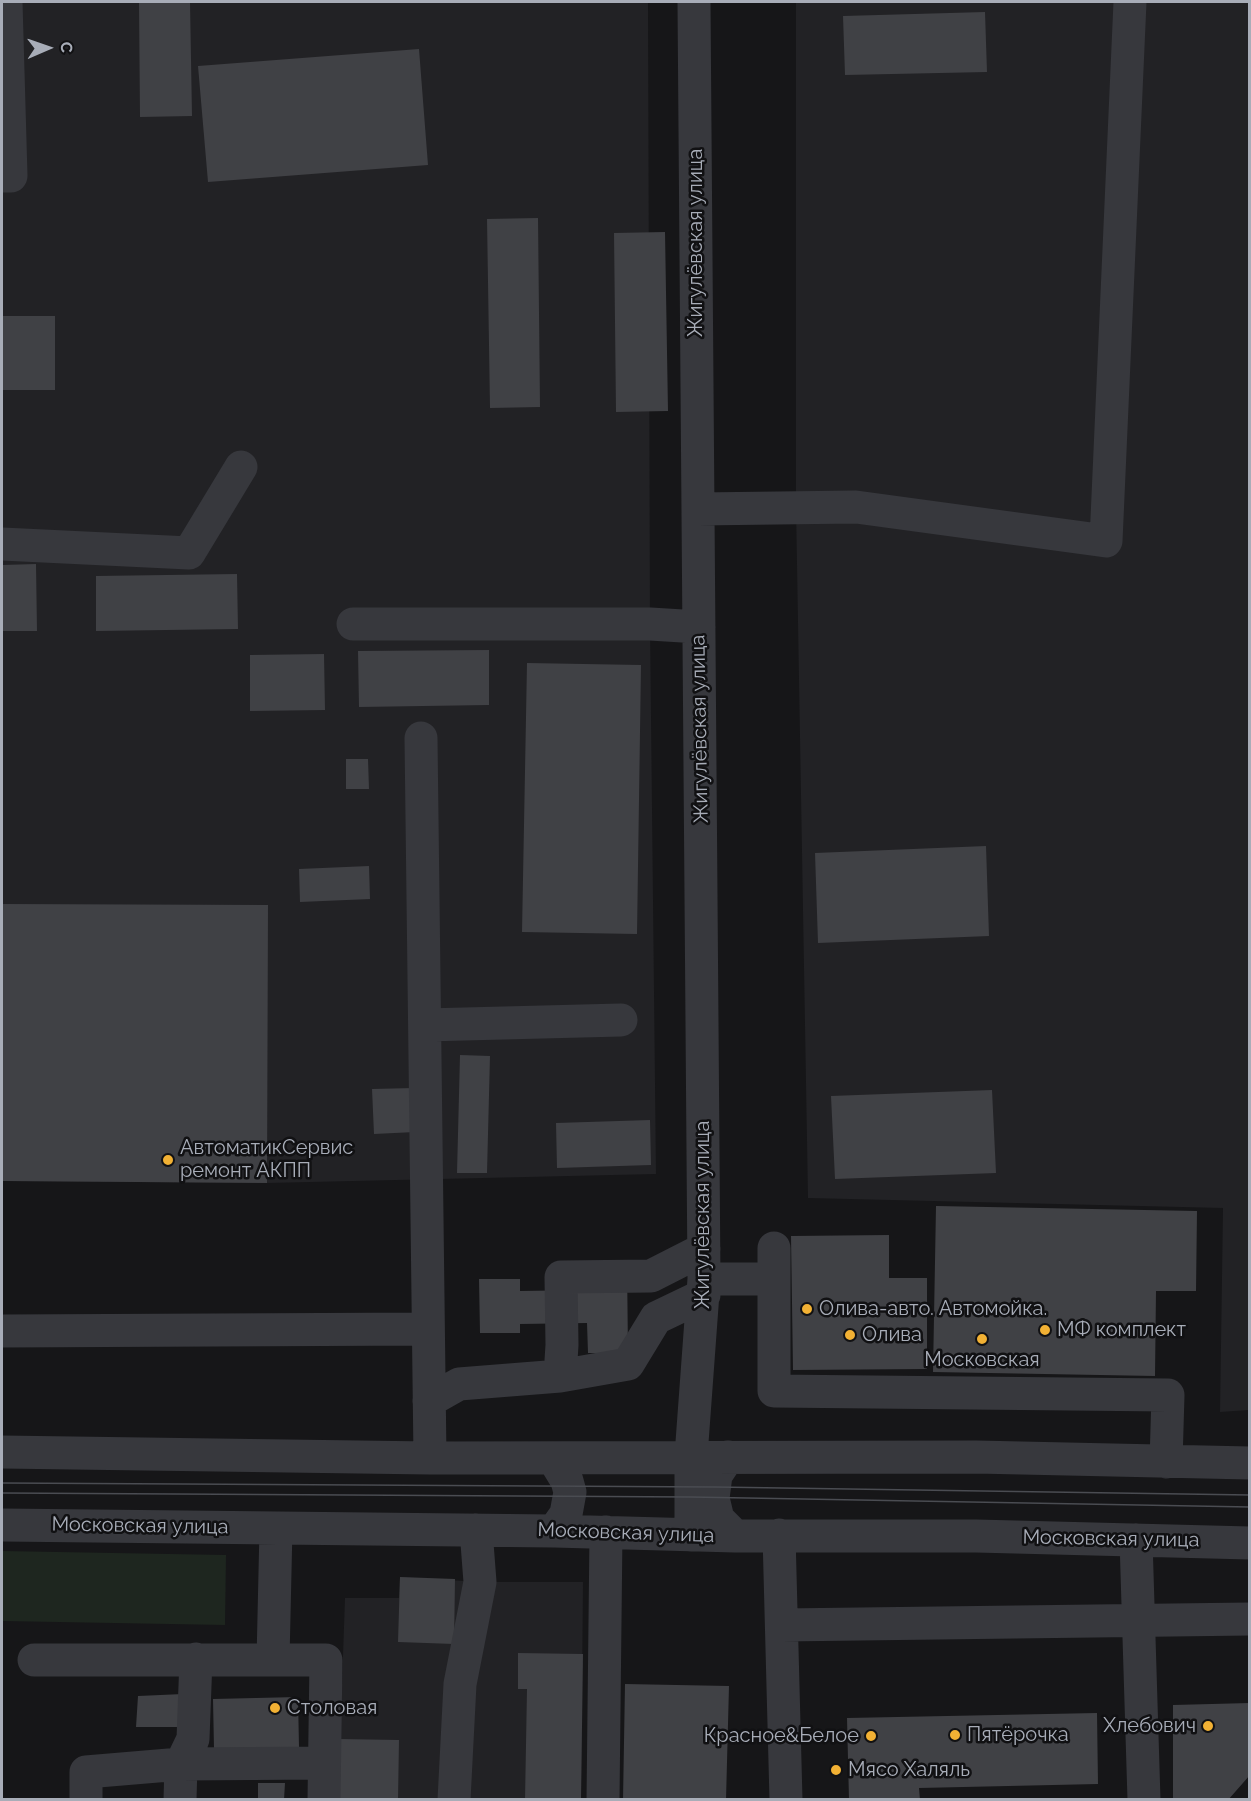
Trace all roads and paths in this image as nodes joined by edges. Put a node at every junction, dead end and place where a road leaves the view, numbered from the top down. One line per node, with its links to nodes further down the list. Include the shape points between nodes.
1 (6, 2): 4 (street, via 11,176)
2 (694, 2): 6 (street, Жигулёвская улица)
3 (1130, 2): 6 (street, via 1106,541 856,507)
4 (2, 176)
5 (241, 467): 7 (street, via 189,553)
6 (698, 509): 9 (street, Жигулёвская улица)
7 (2, 544)
8 (353, 624): 9 (street)
9 (699, 627): 13 (street, Жигулёвская улица)
10 (421, 738): 12 (street)
11 (621, 1020): 12 (street)
12 (424, 1025): 14 (street)
13 (704, 1274): 16 (street, via 656,1318 628,1364); 16 (street, via 561,1276); 19 (street, Жигулёвская улица); 23 (street, via 774,1263 774,1390 1168,1395)
14 (428, 1329): 15 (street); 17 (street)
15 (2, 1330)
16 (560, 1376): 17 (street, via 459,1384)
17 (429, 1401): 21 (street)
18 (2, 1452): 21 (street)
19 (692, 1456): 20 (street); 22 (street); 30 (street, Жигулёвская улица)
20 (728, 1457): 23 (street, via 976,1456); 32 (street, via 716,1475 713,1498 718,1519)
21 (430, 1458): 22 (street)
22 (553, 1458): 28 (street, via 570,1492 566,1514)
23 (1166, 1462): 24 (street)
24 (1250, 1462)
25 (2, 1525): 26 (street, Московская улица)
26 (276, 1528): 27 (street, Московская улица); 40 (street)
27 (476, 1530): 28 (street, Московская улица); 46 (street, via 480,1582 460,1684)
28 (554, 1531): 29 (street, Московская улица)
29 (606, 1532): 30 (street, Московская улица); 47 (street)
30 (691, 1534): 32 (street, Московская улица)
31 (779, 1535): 32 (street, Московская улица); 33 (street, Московская улица); 37 (street)
32 (735, 1536)
33 (1136, 1540): 34 (street, Московская улица); 35 (street)
34 (1250, 1543)
35 (1138, 1619): 36 (street); 37 (street); 49 (street)
36 (1250, 1619)
37 (782, 1625): 48 (street)
38 (196, 1659): 39 (street); 40 (street); 42 (street, via 192,1739)
39 (34, 1660)
40 (273, 1660): 41 (street, via 326,1660)
41 (324, 1763): 42 (street); 45 (street)
42 (181, 1764): 43 (street, via 86,1772); 44 (street)
43 (86, 1800)
44 (180, 1800)
45 (324, 1800)
46 (454, 1800)
47 (603, 1800)
48 (786, 1800)
49 (1144, 1800)

